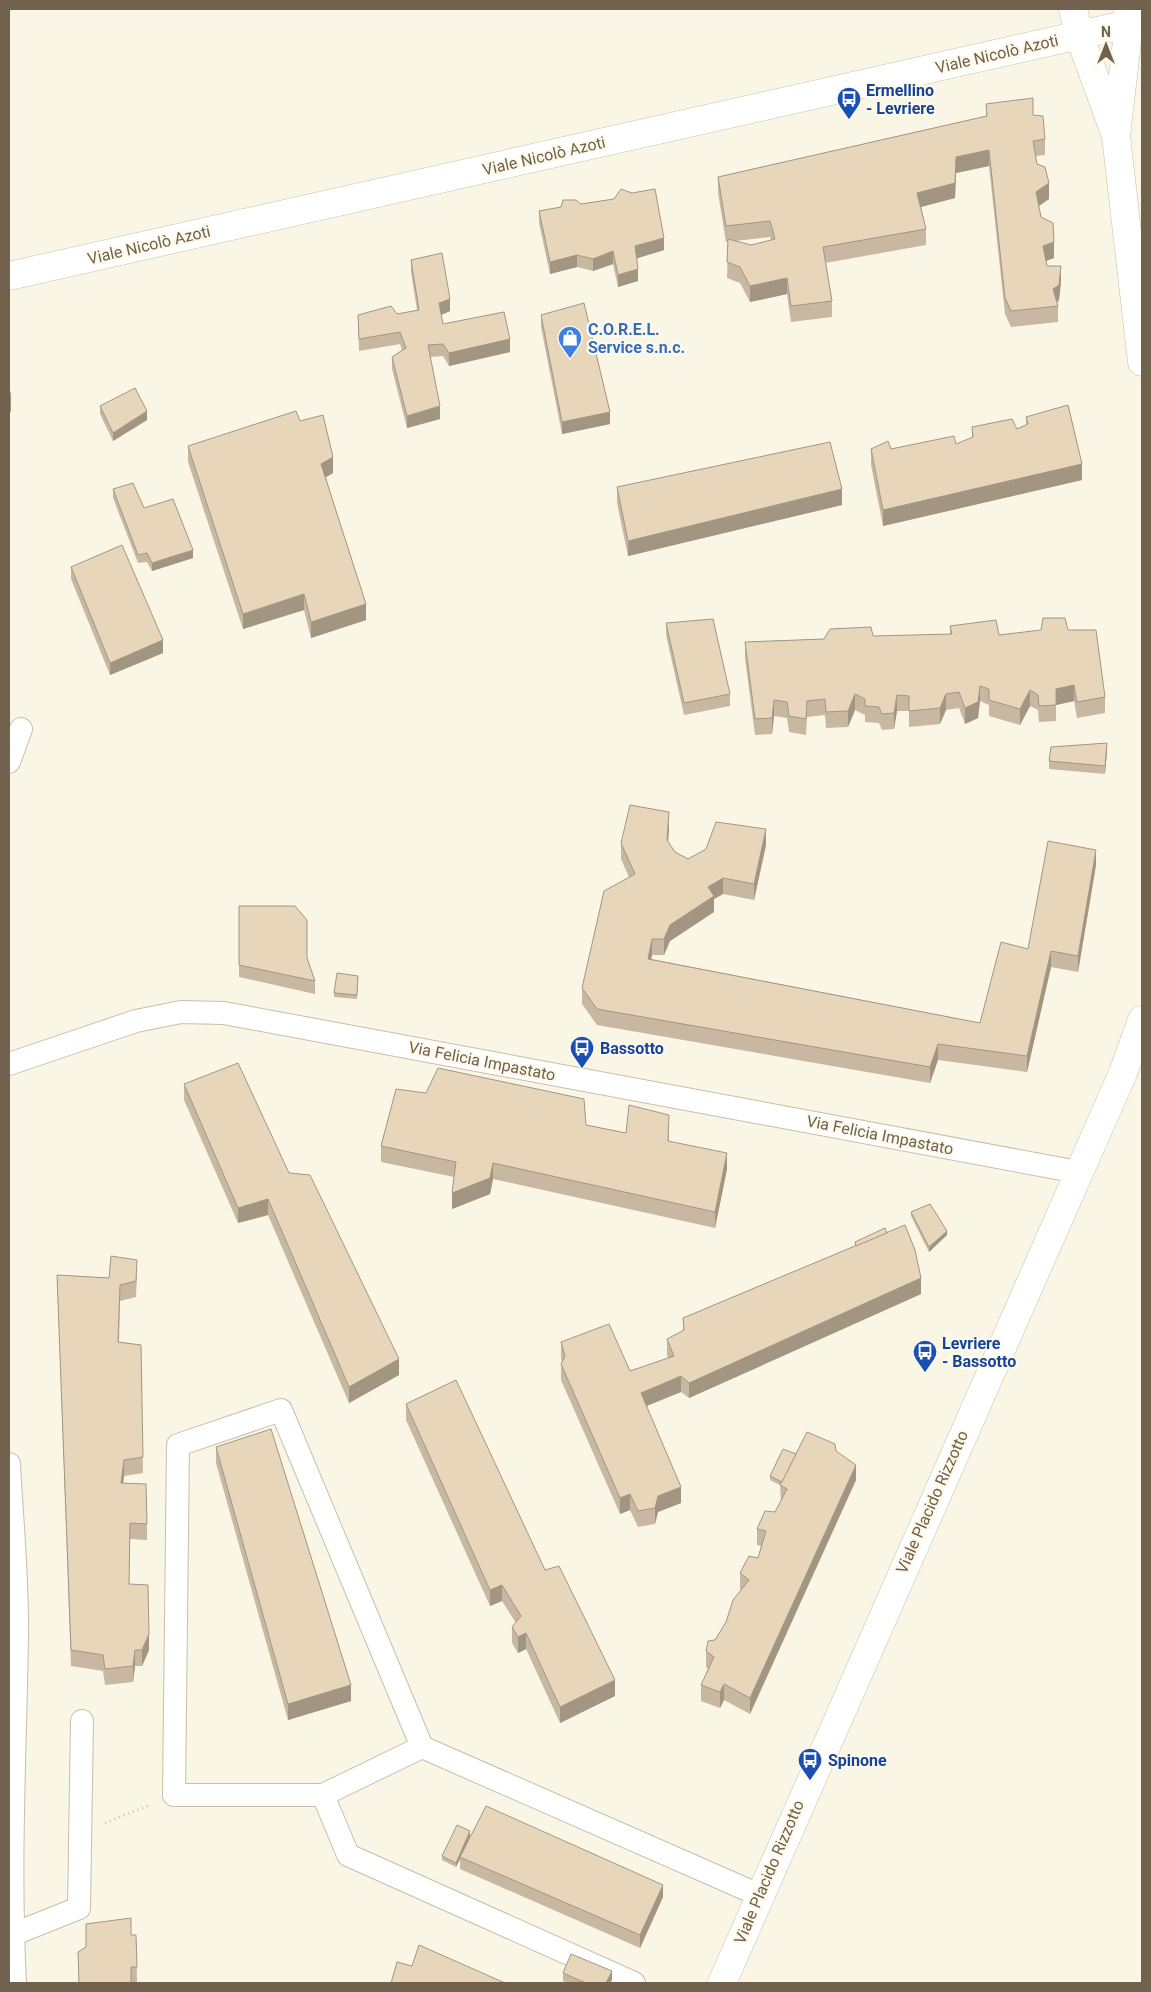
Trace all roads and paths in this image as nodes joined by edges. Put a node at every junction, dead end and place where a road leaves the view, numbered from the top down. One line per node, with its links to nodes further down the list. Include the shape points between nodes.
1 (1072, 9): 3 (street)
2 (1133, 18): 3 (street, Viale Nicolò Azoti); 4 (street)
3 (1079, 35): 4 (street); 5 (street, Viale Nicolò Azoti)
4 (1116, 136): 6 (street)
5 (9, 276)
6 (1142, 362)
7 (20, 729): 8 (street)
8 (9, 762)
9 (1142, 1020): 11 (street, Viale Placido Rizzotto, via 1123,1073)
10 (9, 1064): 11 (street, Via Felicia Impastato, via 136,1021 181,1012 224,1013)
11 (1078, 1172): 18 (street, Viale Placido Rizzotto)
12 (9, 1464): 19 (street, via 17,1636)
13 (82, 1721): 17 (street)
14 (422, 1747): 15 (street, via 281,1410 178,1445); 16 (street); 18 (street)
15 (174, 1795): 16 (street); 17 (path)
16 (323, 1795): 21 (street, via 348,1855)
17 (80, 1833): 19 (street, via 78,1908)
18 (759, 1895): 22 (street, Viale Placido Rizzotto)
19 (11, 1935): 20 (street)
20 (16, 1983)
21 (634, 1983)
22 (722, 1983)

